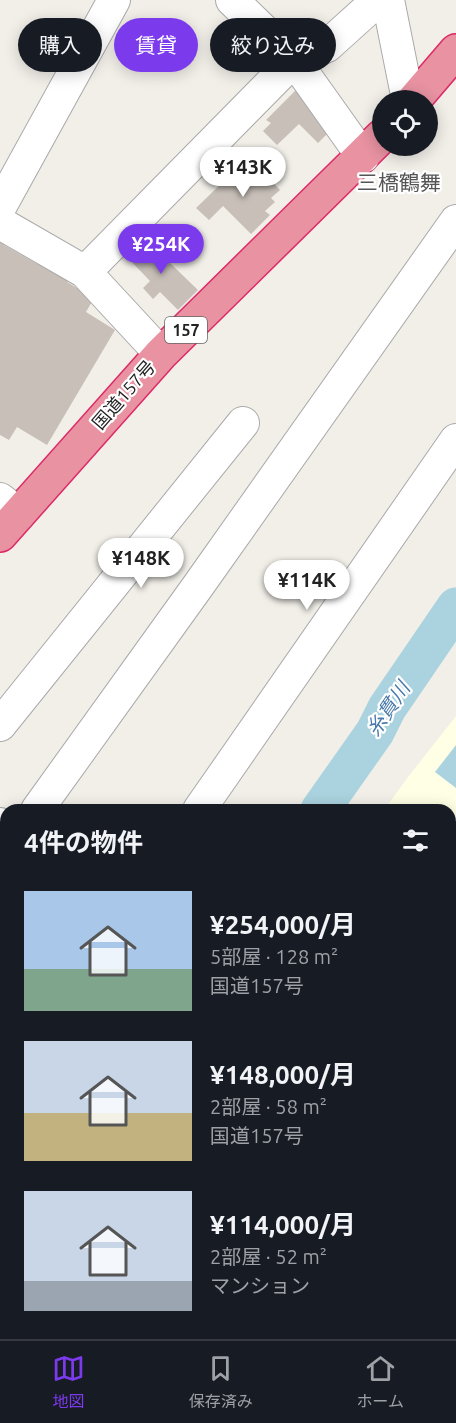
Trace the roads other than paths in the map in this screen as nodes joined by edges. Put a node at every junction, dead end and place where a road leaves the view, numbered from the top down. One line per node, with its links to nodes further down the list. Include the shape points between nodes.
1 (114, 0): 14 (street)
2 (232, 0): 5 (street)
3 (378, 0): 6 (street)
4 (388, 0): 10 (street)
5 (251, 18)
6 (336, 38)
7 (456, 51): 11 (highway)
8 (282, 72): 17 (street)
9 (305, 72): 12 (street)
10 (406, 90)
11 (423, 90)
12 (372, 146)
13 (372, 148): 18 (highway, 国道157号 / 157)
14 (0, 207)
15 (456, 220): 23 (street)
16 (0, 223): 17 (street)
17 (85, 272): 18 (street)
18 (160, 354): 21 (highway, 国道157号 / 157)
19 (243, 423): 22 (street)
20 (456, 440): 24 (street)
21 (6, 516)
22 (0, 725)
23 (41, 804)
24 (203, 804)

